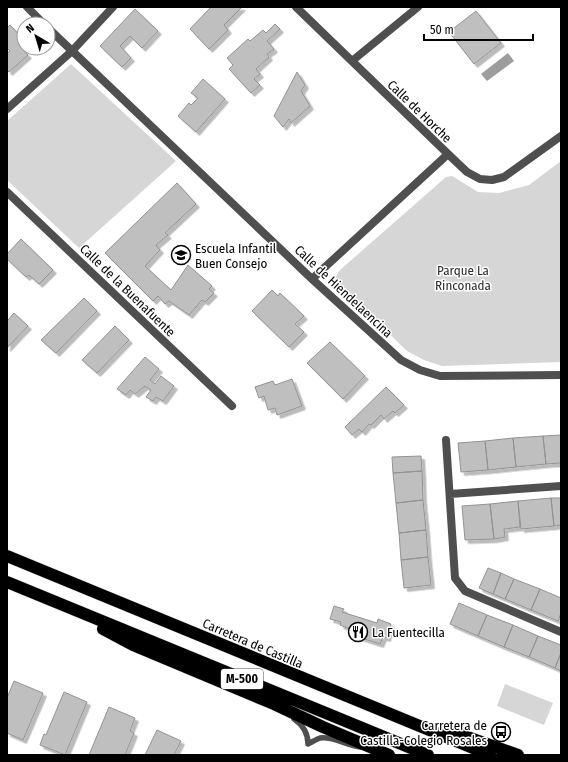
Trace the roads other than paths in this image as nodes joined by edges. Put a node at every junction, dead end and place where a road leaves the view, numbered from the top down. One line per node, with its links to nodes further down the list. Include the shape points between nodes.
1 (27, 7): 5 (street)
2 (112, 7): 7 (street)
3 (296, 7): 8 (street, Calle de Horche)
4 (418, 7): 8 (street)
5 (36, 16)
6 (56, 36): 7 (street, Calle de Hiendelaencina)
7 (72, 51): 9 (street); 13 (street, Calle de Hiendelaencina)
8 (352, 61): 11 (street, Calle de Horche)
9 (7, 109)
10 (561, 136): 11 (street, via 504,177 492,180 480,179 467,172)
11 (448, 154): 13 (street, Calle de Horche)
12 (7, 192): 15 (street, Calle de la Buenafuente)
13 (312, 279): 14 (street, Calle de Hiendelaencina, via 401,360 420,370 440,376)
14 (561, 375)
15 (232, 406)
16 (446, 440): 18 (street)
17 (561, 486): 18 (street)
18 (450, 494): 22 (street, via 455,578 465,591)
19 (7, 556): 23 (highway, Carretera de Castilla / M-500)
20 (7, 582): 21 (highway, M-500)
21 (56, 603): 24 (highway, M-500, via 133,645); 27 (highway, M-500)
22 (561, 632)
23 (340, 694): 28 (highway, Carretera de Castilla / M-500); 29 (highway, M-500)
24 (274, 704): 25 (highway, M-500); 25 (lane, via 300,723 308,734 308,744 320,738 334,739 355,747)
25 (370, 747): 26 (highway, M-500)
26 (389, 755)
27 (428, 755)
28 (490, 755)
29 (518, 755)

